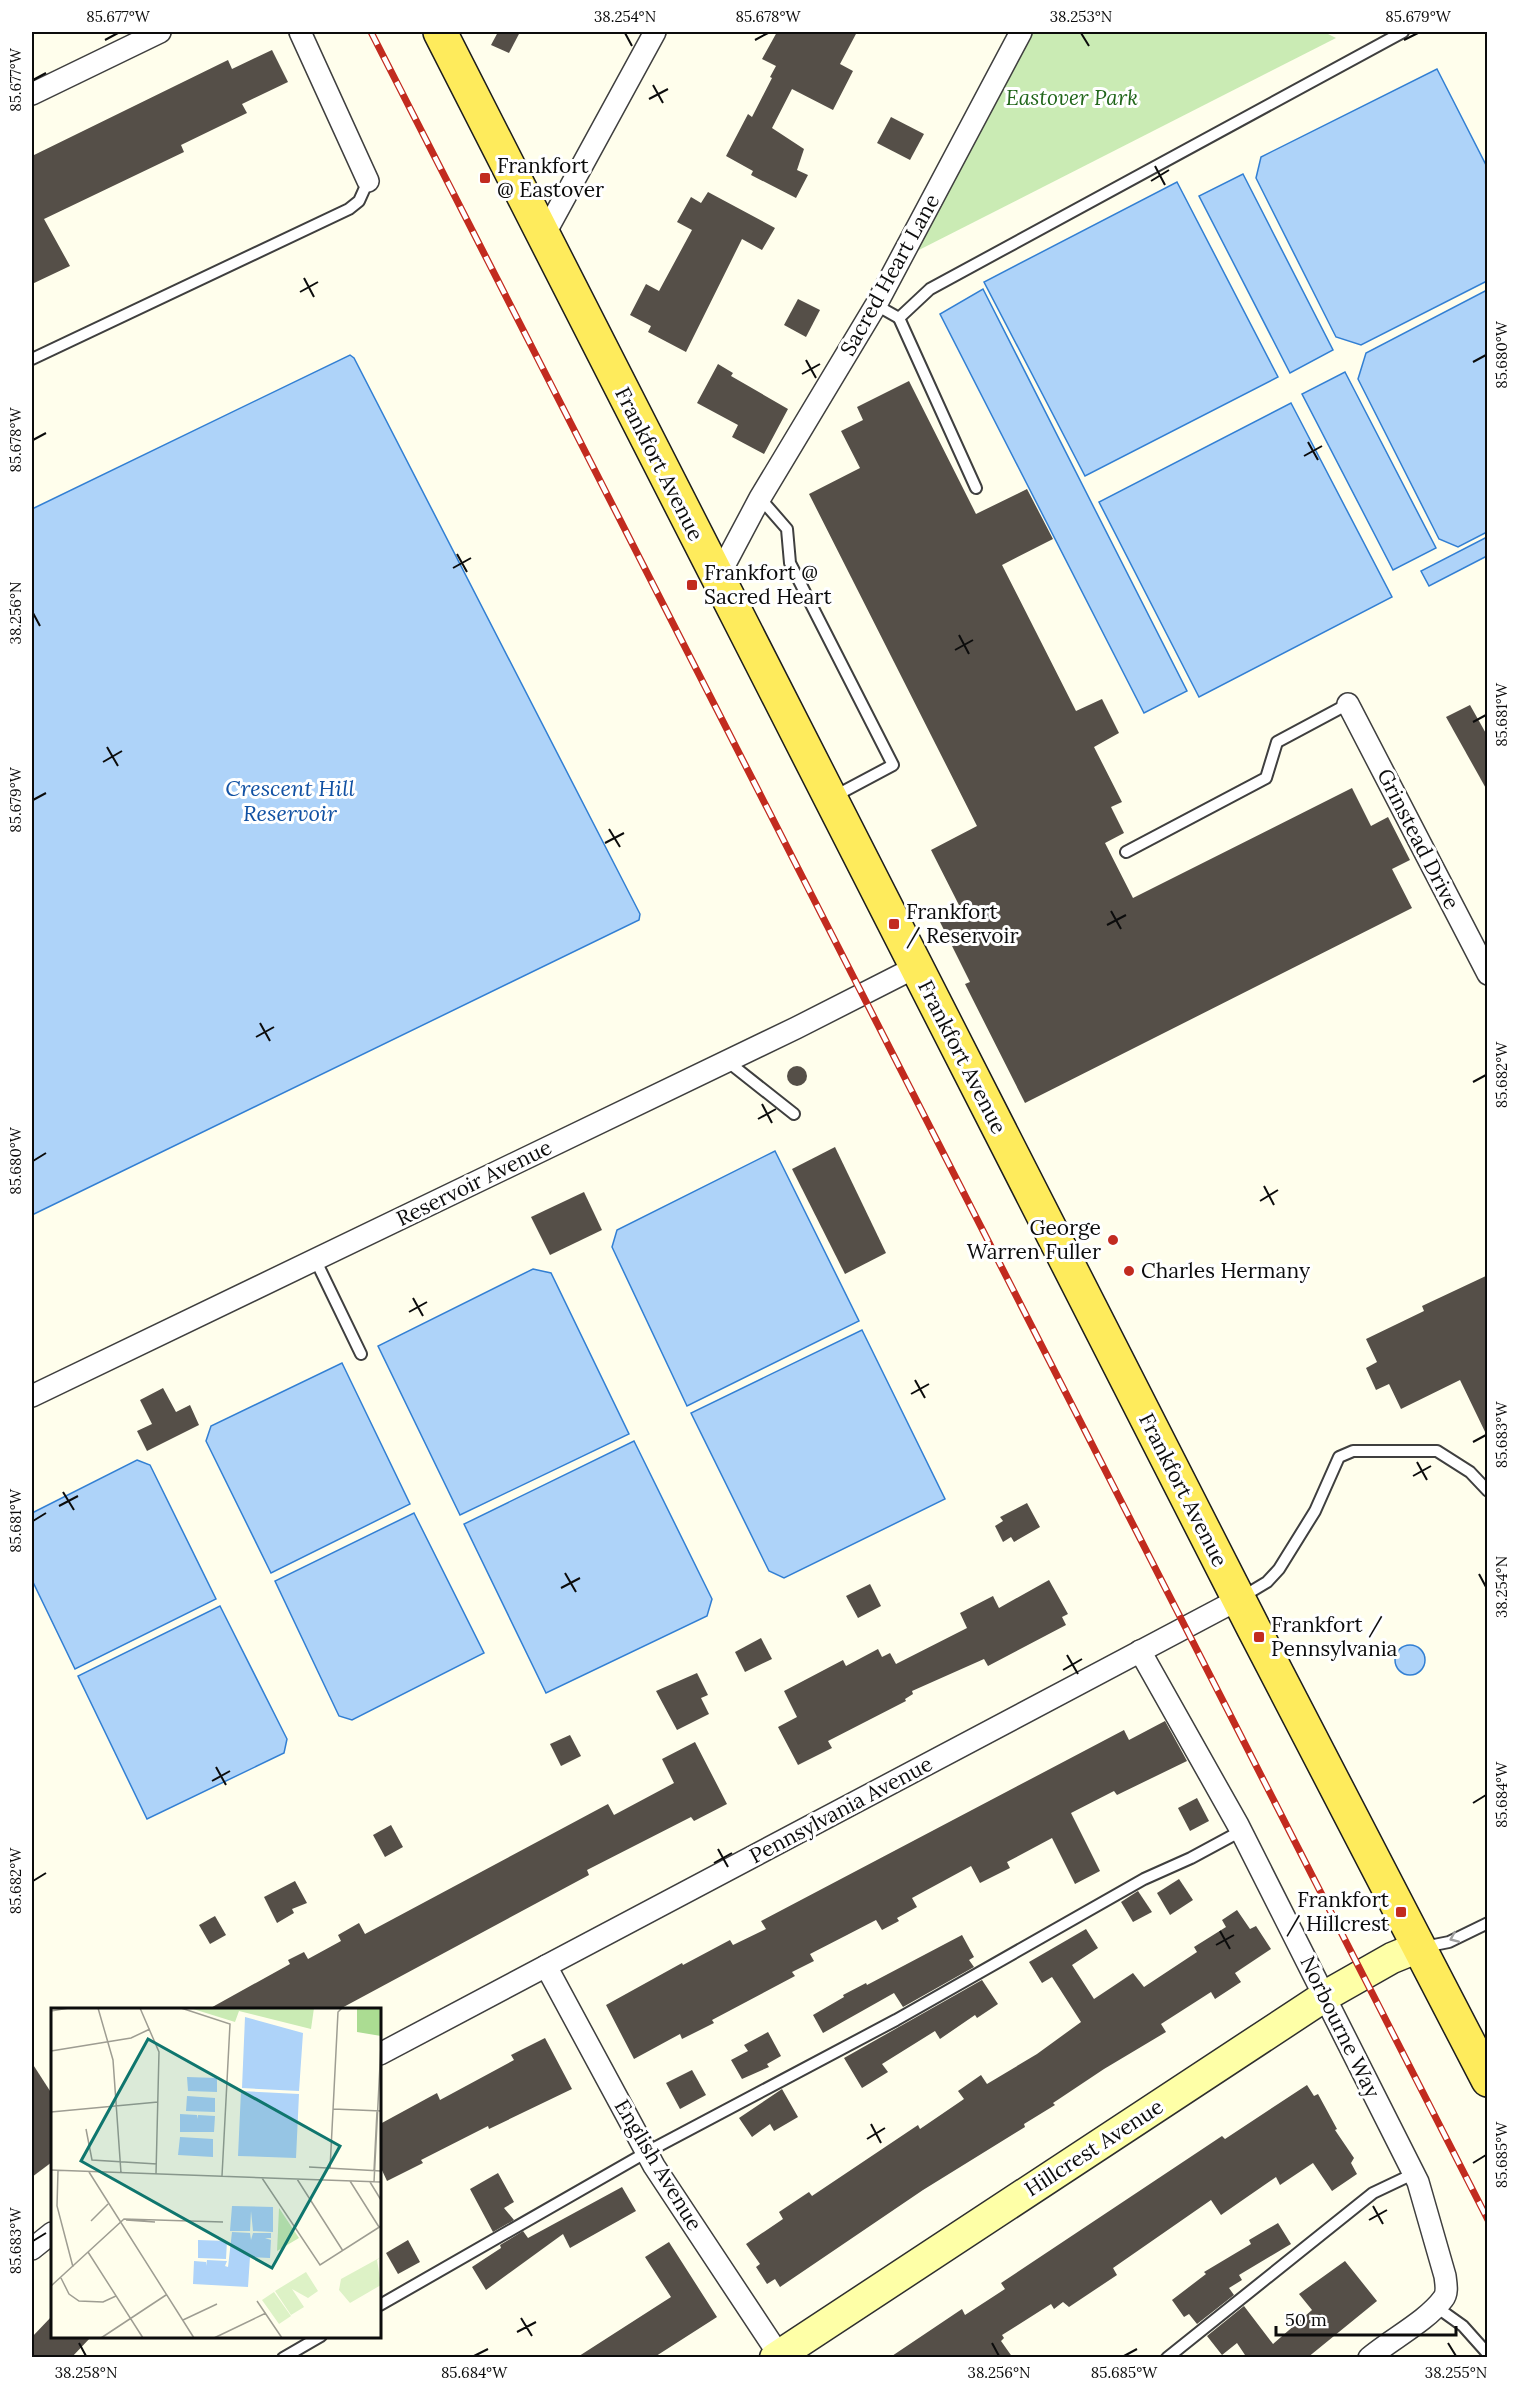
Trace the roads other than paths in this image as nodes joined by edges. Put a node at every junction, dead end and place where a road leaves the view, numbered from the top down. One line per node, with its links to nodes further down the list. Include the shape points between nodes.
1 (160, 32): 7 (street)
2 (300, 32): 8 (street)
3 (440, 32): 9 (main road, Frankfort Avenue)
4 (655, 32): 9 (street)
5 (1021, 32): 10 (street, Sacred Heart Lane)
6 (1403, 32): 11 (lane, via 930,289)
7 (32, 94)
8 (368, 181): 12 (lane, via 359,201 349,209)
9 (543, 237): 15 (main road, Frankfort Avenue)
10 (876, 305): 11 (lane); 14 (street, Sacred Heart Lane)
11 (899, 318): 13 (lane)
12 (32, 359)
13 (976, 488)
14 (760, 498): 15 (street, Sacred Heart Lane); 17 (lane, via 787,529 790,563 893,765)
15 (717, 579): 17 (main road, Frankfort Avenue)
16 (1348, 704): 18 (lane, via 1277,742 1266,778); 20 (street, Grinstead Drive)
17 (830, 799): 19 (main road, Frankfort Avenue)
18 (1126, 852)
19 (916, 967): 21 (street, Reservoir Avenue); 27 (main road, Frankfort Avenue)
20 (1488, 974)
21 (727, 1061): 22 (lane); 23 (street, Reservoir Avenue)
22 (794, 1114)
23 (315, 1259): 24 (lane); 25 (street, Reservoir Avenue)
24 (361, 1354)
25 (32, 1396)
26 (1488, 1491): 27 (lane, via 1470,1472 1437,1450 1353,1451 1339,1457 1315,1511 1279,1569 1267,1582)
27 (1239, 1599): 28 (street, Pennsylvania Avenue); 31 (main road, Frankfort Avenue)
28 (1140, 1650): 29 (street, Norbourne Way); 32 (street, Pennsylvania Avenue)
29 (1241, 1831): 33 (street, Norbourne Way); 36 (lane, via 1144,1879 896,2020)
30 (1488, 1923): 31 (lane, one-way to 31, via 1449,1942)
31 (1419, 1947): 33 (main road, Hillcrest Avenue); 35 (main road, Frankfort Avenue)
32 (546, 1966): 34 (street, Pennsylvania Avenue); 36 (street, English Avenue)
33 (1325, 1996): 37 (street, Norbourne Way); 44 (main road, Hillcrest Avenue)
34 (381, 2053)
35 (1488, 2080)
36 (647, 2152): 40 (lane); 44 (street, English Avenue)
37 (1415, 2178): 41 (street, Norbourne Way, via 1445,2276 1444,2298); 46 (lane, via 1373,2193)
38 (51, 2234): 39 (street)
39 (32, 2249)
40 (381, 2303)
41 (1435, 2306): 43 (lane, via 1463,2326); 47 (street)
42 (319, 2338): 45 (lane)
43 (1488, 2354)
44 (778, 2357)
45 (283, 2358)
46 (1167, 2358)
47 (1369, 2358)

